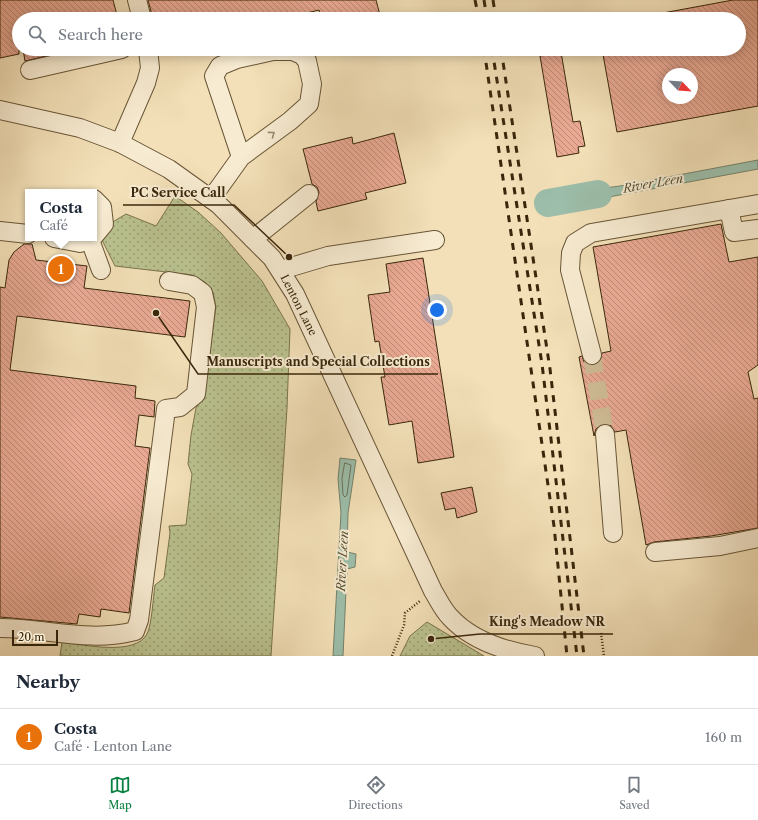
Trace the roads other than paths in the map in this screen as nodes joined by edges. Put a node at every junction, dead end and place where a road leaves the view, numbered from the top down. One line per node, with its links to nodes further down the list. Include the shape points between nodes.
1 (137, 0): 2 (street)
2 (140, 12)
3 (91, 56): 7 (street)
4 (149, 56): 9 (street, via 150,68 146,83)
5 (250, 56): 10 (street, one-way to 10, via 220,66 214,76)
6 (303, 56): 10 (street, one-way to 6, via 309,104 312,84 307,61)
7 (30, 70)
8 (0, 110): 9 (street, Lenton Lane, via 80,128)
9 (120, 143): 12 (street, Lenton Lane, via 169,169)
10 (241, 157): 12 (street)
11 (309, 194): 20 (street)
12 (211, 199): 20 (street, Lenton Lane)
13 (97, 202): 18 (street, via 102,207 104,224)
14 (758, 204): 15 (street)
15 (730, 209): 16 (street, via 734,232); 28 (street, via 591,233 575,243 571,253 570,270)
16 (758, 229)
17 (0, 231): 19 (street)
18 (97, 232)
19 (25, 234)
20 (253, 239): 26 (street, Lenton Lane)
21 (435, 240): 26 (street, via 328,256)
22 (70, 241): 23 (street, via 80,243)
23 (85, 241)
24 (93, 241): 25 (street)
25 (101, 270)
26 (281, 270): 34 (street, Lenton Lane, via 295,294 433,591 449,616 466,632 517,653)
27 (169, 281): 33 (street, via 192,285 203,293 206,307 196,394 180,407 166,409 139,620 135,631 76,636)
28 (592, 355)
29 (605, 434): 30 (street)
30 (613, 532)
31 (758, 538): 32 (street, via 713,547)
32 (655, 552)
33 (0, 628)
34 (534, 656)

